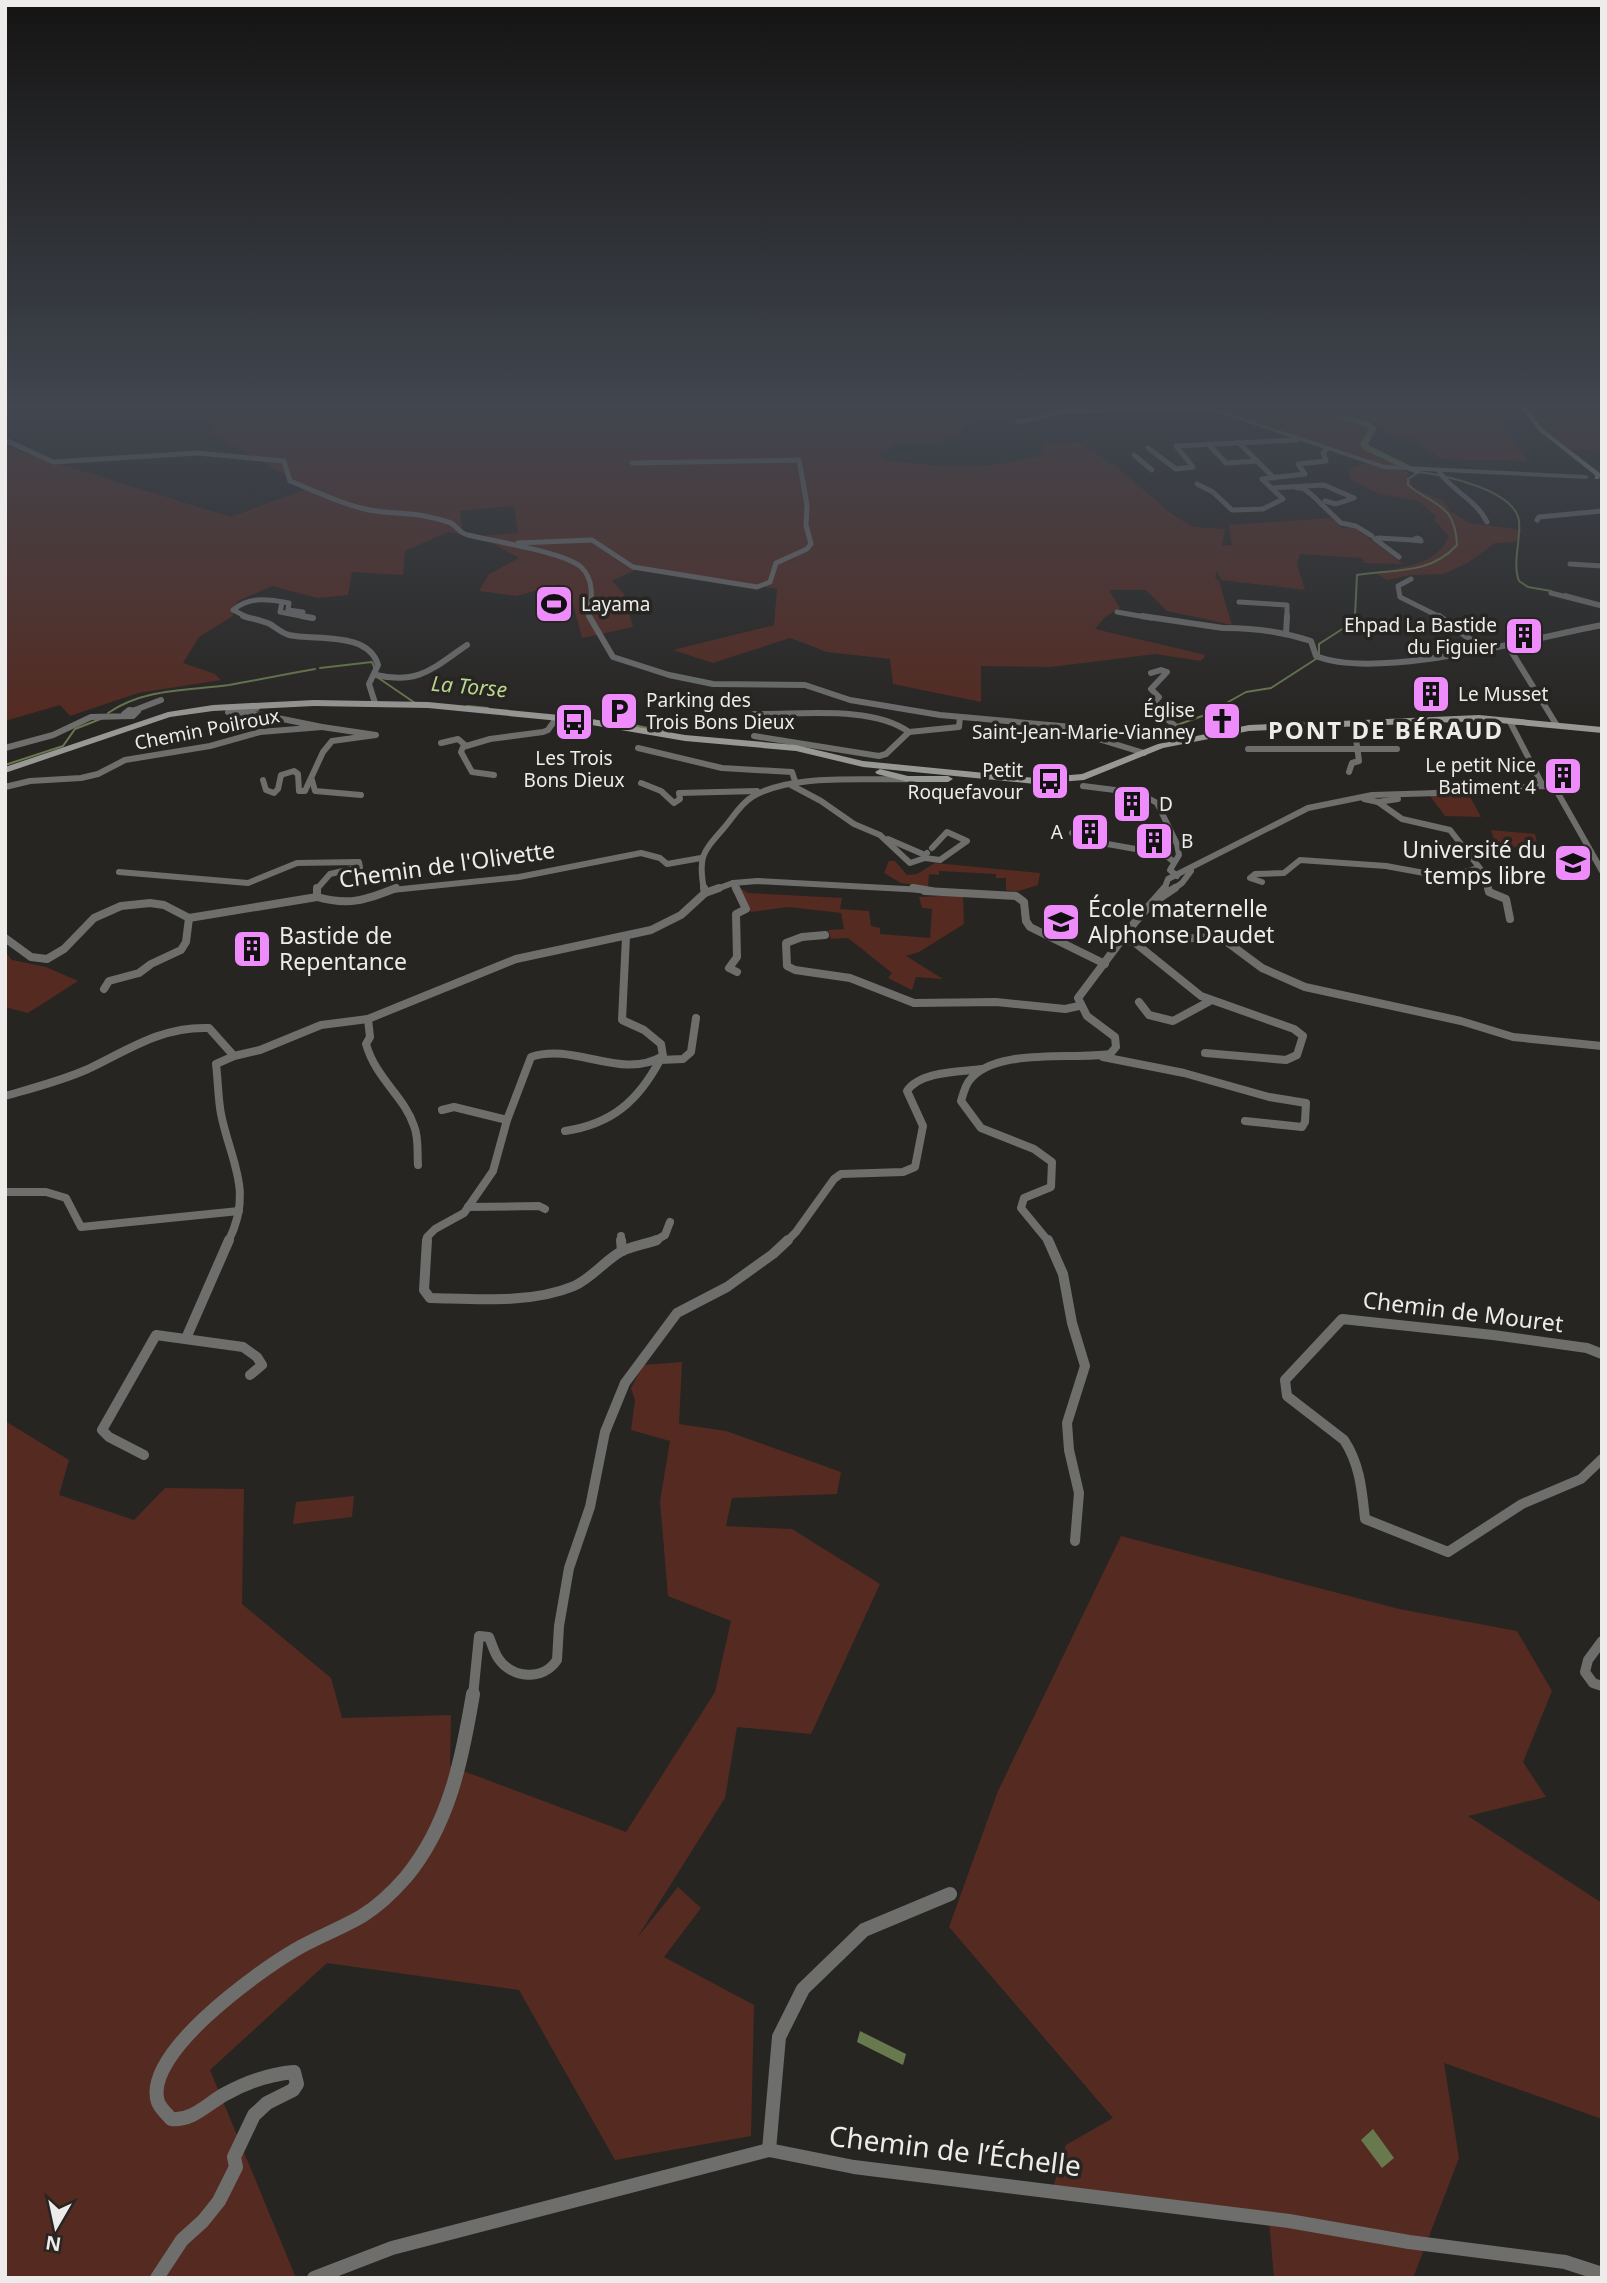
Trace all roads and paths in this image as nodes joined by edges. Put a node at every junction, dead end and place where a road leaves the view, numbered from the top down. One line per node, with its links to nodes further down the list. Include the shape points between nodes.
1 (394, 513): 10 (street, via 425,516 453,524 459,533)
2 (807, 513): 10 (street, via 811,544 807,549 777,562 766,585 744,587 633,567 592,540 527,544)
3 (1330, 513): 9 (street, via 1341,523)
4 (1483, 513): 7 (street)
5 (1586, 513): 6 (street)
6 (1537, 520)
7 (1487, 522)
8 (1426, 532): 9 (street, via 1421,540)
9 (1375, 538): 11 (street)
10 (500, 540): 34 (street, via 580,566 589,578 592,601 587,612 613,657 713,684 805,685 850,700)
11 (1399, 557)
12 (1570, 564): 13 (street)
13 (1602, 566)
14 (1411, 579): 25 (street, via 1398,586 1400,597 1438,614)
15 (1550, 593): 18 (street)
16 (282, 602): 19 (street, via 289,603 290,611); 21 (street, via 280,612); 28 (street, via 252,600 233,612 290,635 341,640 368,650 378,663)
17 (1239, 603): 23 (street, via 1287,605)
18 (1602, 606)
19 (303, 612)
20 (1117, 612): 23 (street, via 1193,626)
21 (313, 618)
22 (1602, 625): 26 (street, via 1543,636)
23 (1286, 634): 25 (street, via 1311,641 1318,658 1343,665)
24 (467, 645): 28 (street, via 439,667 412,679)
25 (1483, 649): 26 (street)
26 (1509, 649): 39 (street)
27 (1151, 673): 45 (street, via 1167,672 1151,689 1159,697 1151,706)
28 (376, 675): 30 (street, via 369,684)
29 (161, 700): 49 (street, via 135,710 138,713 133,716 91,717 53,735)
30 (371, 700): 31 (main road); 33 (main road)
31 (272, 705): 41 (street, Chemin Poilroux, via 228,712); 56 (main road, via 168,715)
32 (754, 713): 43 (street, via 788,716 808,712 875,719 899,724)
33 (527, 715): 35 (main road); 40 (main road)
34 (960, 717): 43 (street, via 959,727); 55 (street, via 1072,727)
35 (555, 720): 40 (main road); 48 (street, via 543,732)
36 (1516, 723): 37 (main road); 38 (main road, via 1471,718); 46 (street); 46 (street)
37 (1530, 723): 39 (main road); 42 (main road)
38 (1354, 724): 45 (main road, via 1249,727); 51 (street)
39 (1556, 724): 42 (main road)
40 (614, 725): 54 (main road, via 685,738)
41 (322, 727): 64 (street, via 376,734 332,741); 69 (street, Chemin Poilroux, via 260,732 210,746 125,760 81,778)
42 (1602, 731)
43 (909, 732): 54 (street, via 879,757)
44 (754, 736): 54 (street)
45 (1190, 738): 55 (main road)
46 (1519, 738): 68 (street)
47 (441, 743): 48 (street, via 458,739)
48 (466, 745): 59 (street, via 461,752 472,772)
49 (5, 748)
50 (638, 748): 67 (street, via 722,768 792,772)
51 (1358, 748): 52 (street); 53 (street); 58 (street, via 1359,761 1352,763)
52 (1248, 749)
53 (1397, 749)
54 (811, 750): 57 (main road); 57 (main road)
55 (1144, 753): 62 (main road, via 1096,774)
56 (5, 770)
57 (889, 771): 60 (main road); 61 (main road); 65 (street)
58 (1349, 772)
59 (494, 775)
60 (951, 776): 61 (main road); 62 (main road)
61 (915, 779): 65 (street)
62 (1065, 779): 76 (street, via 1139,793 1157,803 1177,844 1179,855)
63 (263, 780): 64 (street, via 271,794 277,792 279,777 286,772 296,772 301,791)
64 (312, 780): 71 (street, via 315,791)
65 (866, 782): 67 (street)
66 (641, 783): 70 (street, via 652,785 674,803 680,799 679,793)
67 (794, 785): 70 (street); 74 (street, via 854,824)
68 (1546, 786): 72 (street); 80 (street, via 1561,799)
69 (5, 787)
70 (759, 791): 75 (street)
71 (360, 795)
72 (1381, 799): 77 (street, via 1356,800 1288,819); 78 (street, via 1402,819 1450,830)
73 (1072, 833): 76 (street, via 1079,839 1164,854)
74 (880, 835): 74 (street, via 925,855 947,832 967,841 940,860 910,863)
75 (701, 858): 84 (street); 85 (street, Chemin de l'Olivette, via 667,864 641,853 519,877 399,887 365,900 339,903)
76 (1174, 862): 81 (street, via 1170,870)
77 (1195, 867): 81 (street); 86 (street, via 1182,883)
78 (1479, 869): 82 (street, via 1446,877 1386,866 1300,860 1284,873 1250,878); 88 (street, via 1486,876 1489,892 1506,899)
79 (119, 872): 85 (street, Chemin de l'Olivette, via 256,882 297,863 361,864 330,874 316,889)
80 (1602, 875)
81 (1177, 876): 86 (street, via 1168,879)
82 (1262, 882)
83 (733, 884): 84 (street); 96 (street, via 757,881 901,889 908,894 912,889 1016,896 1024,902 1030,927); 97 (street, via 746,909 736,914 737,957 729,968)
84 (705, 891): 91 (street, via 668,922)
85 (317, 897): 87 (street)
86 (1155, 900): 89 (street)
87 (189, 918): 92 (street, via 154,903 127,904 90,921 58,954 40,960 23,956); 98 (street, via 181,950 139,973 109,981)
88 (1510, 919)
89 (1127, 934): 93 (street); 94 (street)
90 (825, 935): 101 (street, via 786,943 787,966 850,978 914,1003)
91 (626, 937): 103 (street, via 516,959); 108 (street, via 622,1020 661,1044)
92 (5, 938)
93 (1147, 940): 95 (street); 104 (street, via 1215,937 1262,968 1305,987 1513,1037)
94 (1121, 942): 95 (street); 96 (street)
95 (1134, 942): 99 (street)
96 (1105, 964): 101 (street, via 1080,994)
97 (737, 972)
98 (104, 989)
99 (1210, 1001): 100 (street, via 1173,1021 1149,1015); 105 (street, via 1294,1029 1304,1042 1297,1055 1286,1060)
100 (1139, 1002)
101 (1079, 1006): 107 (street, via 1115,1037 1110,1054)
102 (696, 1018): 108 (street, via 691,1052 682,1059)
103 (368, 1019): 106 (street, via 321,1025); 115 (street, via 369,1060 411,1119)
104 (1602, 1046)
105 (1205, 1053)
106 (234, 1056): 110 (street, via 209,1028 188,1027 167,1031 61,1080); 119 (street, via 216,1064 221,1113 241,1182)
107 (1101, 1056): 109 (street, via 1020,1058); 113 (street, via 1211,1080 1277,1101 1306,1103 1302,1127)
108 (660, 1060): 112 (street, via 624,1063 535,1054); 114 (street, via 646,1086 606,1122)
109 (982, 1069): 128 (street, via 963,1089 961,1101 969,1115 981,1128 1034,1149 1052,1162 1051,1187 1024,1198 1021,1208 1047,1238 1063,1274 1085,1366 1068,1423 1079,1493); 134 (street, via 912,1083 907,1091 923,1126 915,1167 903,1172 841,1174 834,1179 796,1232 773,1254 727,1287 677,1313 625,1383 605,1432 590,1507 569,1568 553,1667 540,1674 516,1674 499,1660 489,1637 479,1636 477,1675 457,1783 422,1857 382,1902 295,1950 218,2003 160,2078 158,2104 171,2119 181,2121 223,2096 279,2072 294,2072 297,2084 254,2115 219,2201 182,2240)
110 (5, 1096)
111 (442, 1110): 112 (street, via 454,1107)
112 (507, 1120): 117 (street, via 493,1171)
113 (1245, 1121)
114 (565, 1131)
115 (418, 1165)
116 (5, 1192): 119 (street, via 46,1192 66,1198 81,1227)
117 (468, 1207): 118 (street); 122 (street, via 458,1219 427,1237 424,1290 430,1298 481,1298 566,1288 594,1274)
118 (545, 1209)
119 (239, 1211): 123 (street)
120 (670, 1222): 122 (street, via 662,1238)
121 (621, 1236): 122 (street)
122 (622, 1251)
123 (187, 1336): 125 (street, via 250,1349 262,1365); 126 (street, via 156,1335 102,1430)
124 (1602, 1354): 127 (street, Chemin de Mouret, via 1587,1348 1342,1319 1284,1385 1287,1396 1350,1447 1358,1463 1365,1519 1448,1552 1522,1504 1581,1479)
125 (250, 1375)
126 (144, 1454)
127 (1602, 1459)
128 (1075, 1541)
129 (1602, 1641): 130 (street, via 1586,1660 1585,1672)
130 (1602, 1686)
131 (950, 1894): 132 (street, via 864,1930 803,1989 779,2037)
132 (769, 2150): 133 (street, Chemin de l’Échelle, via 854,2167 1289,2221 1565,2262); 135 (street, Chemin de l’Échelle, via 392,2248)
133 (1602, 2274)
134 (158, 2278)
135 (314, 2278)

